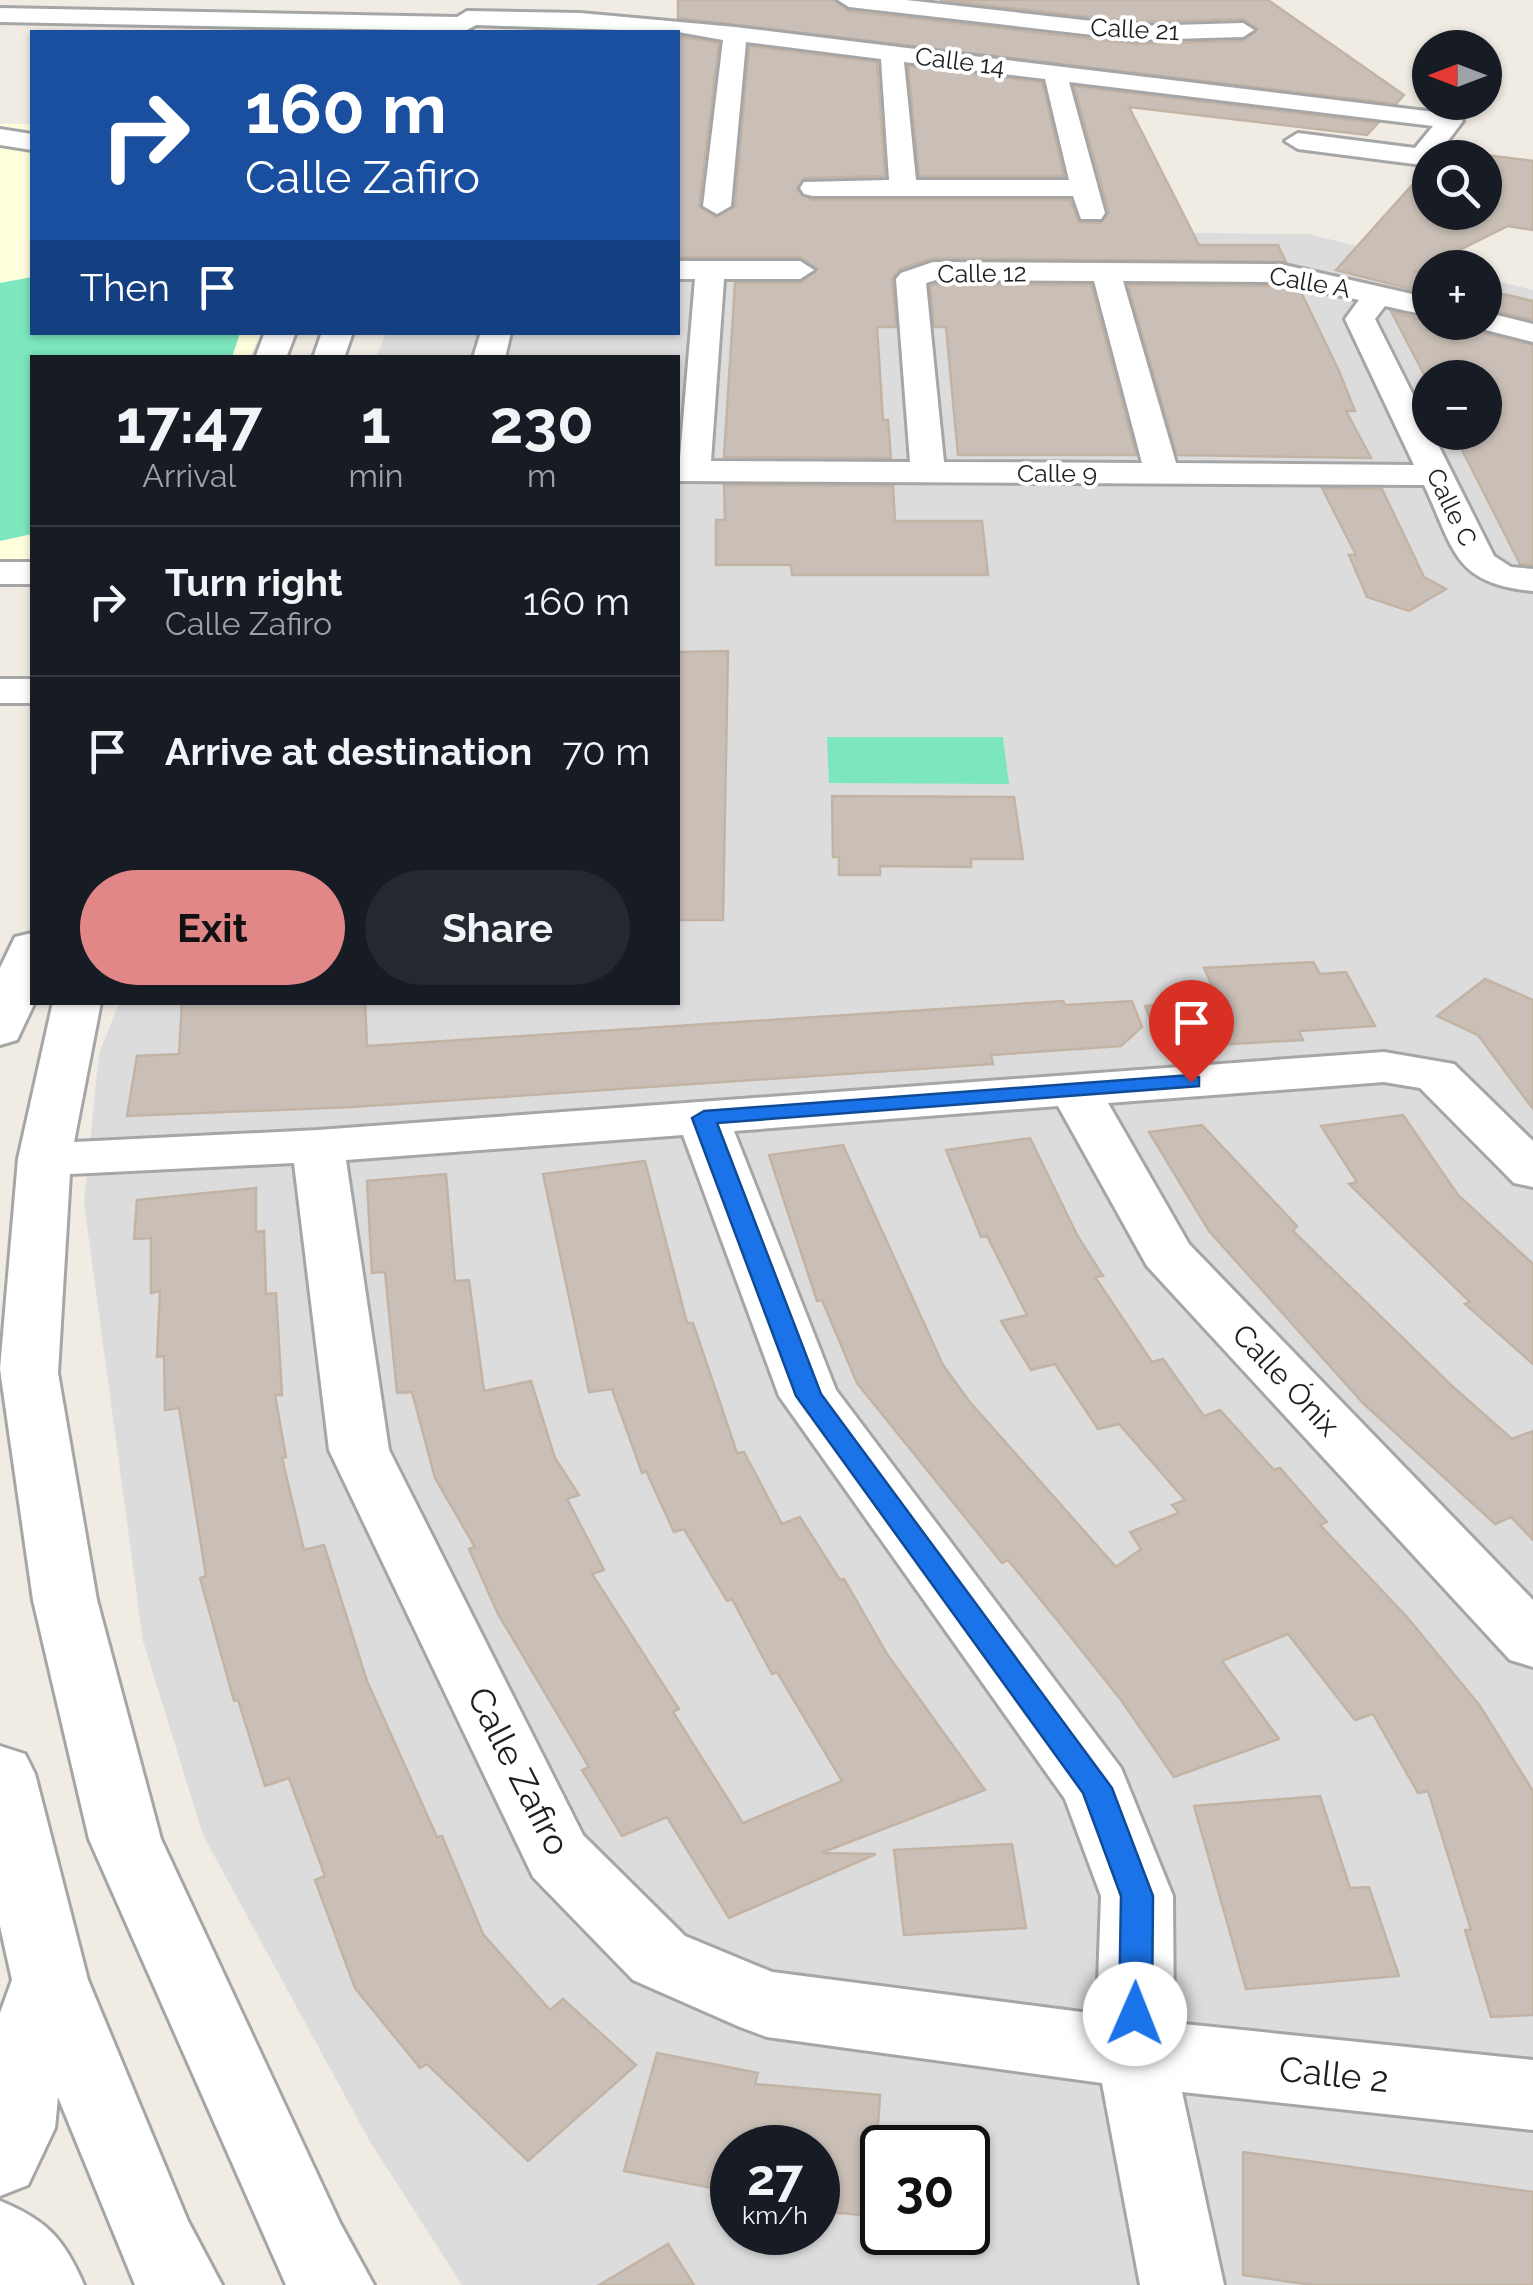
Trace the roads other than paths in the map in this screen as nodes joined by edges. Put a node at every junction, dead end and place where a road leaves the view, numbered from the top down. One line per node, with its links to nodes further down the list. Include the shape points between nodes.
1 (444, 0): 8 (street)
2 (848, 0): 10 (street, Calle 21, via 1138,33)
3 (1209, 6): 10 (street)
4 (0, 15): 7 (street, Calle 14)
5 (467, 19): 6 (street, Calle 14); 8 (street, Calle 14)
6 (579, 26): 9 (street, Calle 14)
7 (305, 27): 8 (street, Calle 14)
8 (431, 28)
9 (657, 30)
10 (1243, 30): 13 (street)
11 (680, 31): 12 (street, Calle 14)
12 (735, 34): 14 (street, Calle 14); 21 (street)
13 (1266, 47)
14 (892, 53): 15 (street, Calle 14); 20 (street)
15 (1055, 73): 18 (street, Calle 14, via 1451,121 1422,158); 20 (street, via 1088,201 1028,188)
16 (0, 137): 17 (street)
17 (30, 138)
18 (1298, 142)
19 (813, 188): 20 (street)
20 (903, 188)
21 (711, 193)
22 (680, 270): 23 (street)
23 (710, 270): 24 (street); 31 (street)
24 (800, 270)
25 (1106, 271): 26 (street, Calle 12); 32 (street, Calle 12, via 934,272 912,279); 33 (street)
26 (1187, 272): 27 (street, Calle A, via 1280,273)
27 (1378, 294): 28 (street, Calle A); 34 (street, Calle C, via 1360,318)
28 (1412, 302)
29 (1502, 325): 30 (street)
30 (1533, 333)
31 (685, 471): 32 (street, Calle 9)
32 (928, 472): 33 (street, Calle 9)
33 (1162, 473): 34 (street, Calle 9)
34 (1436, 474): 37 (street, Calle C, via 1479,563 1502,577)
35 (0, 573): 36 (street)
36 (30, 573)
37 (1533, 580)
38 (0, 691): 39 (street)
39 (30, 691)
40 (30, 952): 42 (street)
41 (76, 1005): 46 (street)
42 (0, 1030)
43 (1075, 1090): 44 (street); 47 (street, via 1384,1067 1436,1075); 48 (street, Calle Ónix, via 1167,1254)
44 (704, 1118): 45 (street); 51 (street, via 809,1396 1096,1788 1137,1896)
45 (318, 1146): 46 (street); 51 (street, Calle Zafiro, via 360,1450 558,1856 659,1958 767,2004)
46 (44, 1159): 57 (street, via 29,1373 64,1600 120,1820 302,2233)
47 (1533, 1170)
48 (1533, 1642)
49 (0, 1774): 50 (street)
50 (50, 1980): 53 (street, via 26,2045 15,2128); 56 (street, via 157,2245)
51 (1135, 2054): 52 (street, Calle 2); 58 (street)
52 (1533, 2096)
53 (0, 2159)
54 (0, 2240): 55 (street)
55 (42, 2285)
56 (180, 2285)
57 (332, 2285)
58 (1182, 2285)

